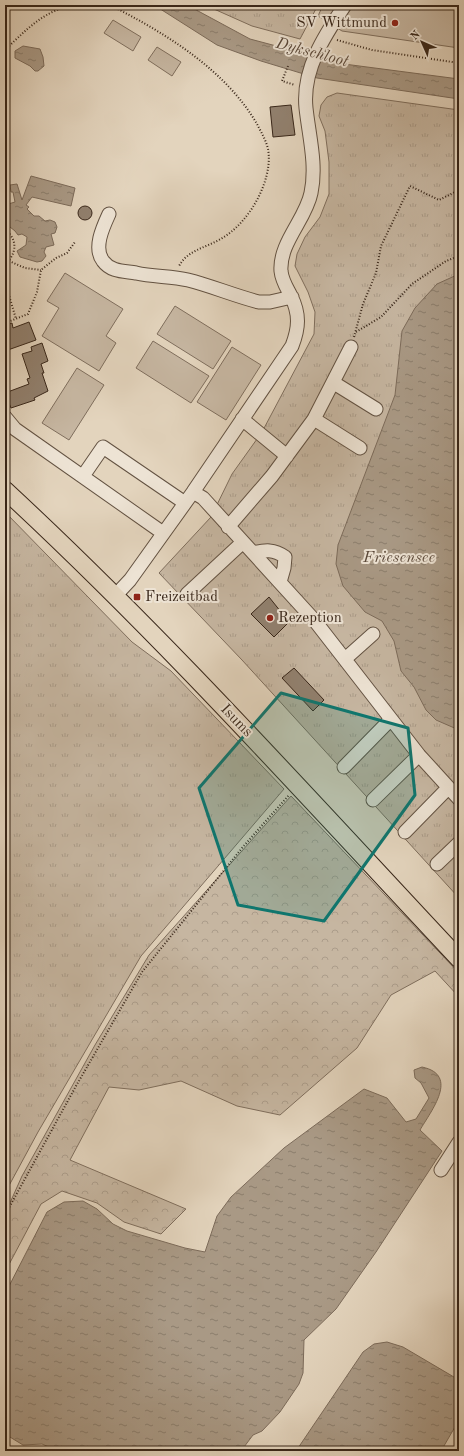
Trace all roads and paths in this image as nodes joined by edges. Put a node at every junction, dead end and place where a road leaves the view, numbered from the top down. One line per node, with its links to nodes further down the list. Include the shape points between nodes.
1 (110, 5): 3 (path)
2 (345, 5): 4 (lane)
3 (113, 7): 5 (path, via 68,7 59,10 29,28); 17 (path, via 168,38 215,73 250,112 268,149 263,187 248,215 228,234 186,255)
4 (324, 36): 6 (path, via 372,50); 19 (lane, via 308,79 306,106 314,169 313,181 307,206 281,261 284,283)
5 (5, 50)
6 (459, 63)
7 (288, 66): 8 (path)
8 (282, 81)
9 (459, 190): 22 (path, via 439,200 410,186 381,246 376,272 363,304)
10 (109, 214): 17 (lane, via 99,249 100,256 108,266 125,273)
11 (5, 230): 14 (path, via 14,241 15,250)
12 (75, 242): 16 (path, via 66,253)
13 (459, 256): 22 (path, via 446,261 412,284 381,317)
14 (9, 261): 15 (path); 16 (path, via 25,268)
15 (5, 264)
16 (41, 270): 20 (path, via 30,310)
17 (172, 277): 19 (lane, via 259,302)
18 (5, 282): 20 (path)
19 (292, 297): 27 (lane, via 299,323 292,346)
20 (16, 319): 21 (path)
21 (5, 323)
22 (356, 332): 23 (path)
23 (352, 347): 24 (lane)
24 (334, 383): 25 (lane); 28 (lane)
25 (376, 409)
26 (5, 417): 31 (lane, via 15,429)
27 (242, 418): 30 (lane); 33 (lane)
28 (314, 419): 29 (lane); 30 (lane)
29 (360, 448)
30 (287, 456): 34 (lane)
31 (83, 476): 33 (lane, via 103,447); 35 (lane)
32 (5, 490): 40 (main road, Isums)
33 (189, 498): 34 (lane, via 203,498); 35 (lane)
34 (228, 527): 36 (lane)
35 (163, 533): 40 (lane, via 130,580)
36 (243, 542): 37 (lane); 39 (lane)
37 (253, 553): 38 (lane); 38 (lane, via 277,551 285,557)
38 (280, 582): 42 (lane, via 316,621)
39 (188, 594)
40 (115, 596): 46 (main road, Isums)
41 (373, 634): 42 (lane)
42 (345, 659): 43 (lane)
43 (391, 719): 44 (lane); 45 (lane)
44 (419, 755): 47 (lane); 49 (lane)
45 (344, 767)
46 (299, 787): 53 (main road, Isums); 56 (path, via 242,848 142,972)
47 (448, 788): 48 (lane); 50 (lane)
48 (459, 799)
49 (373, 800)
50 (405, 832)
51 (459, 843): 52 (lane)
52 (438, 864)
53 (459, 959)
54 (459, 1142): 55 (lane)
55 (441, 1170)
56 (5, 1215)

